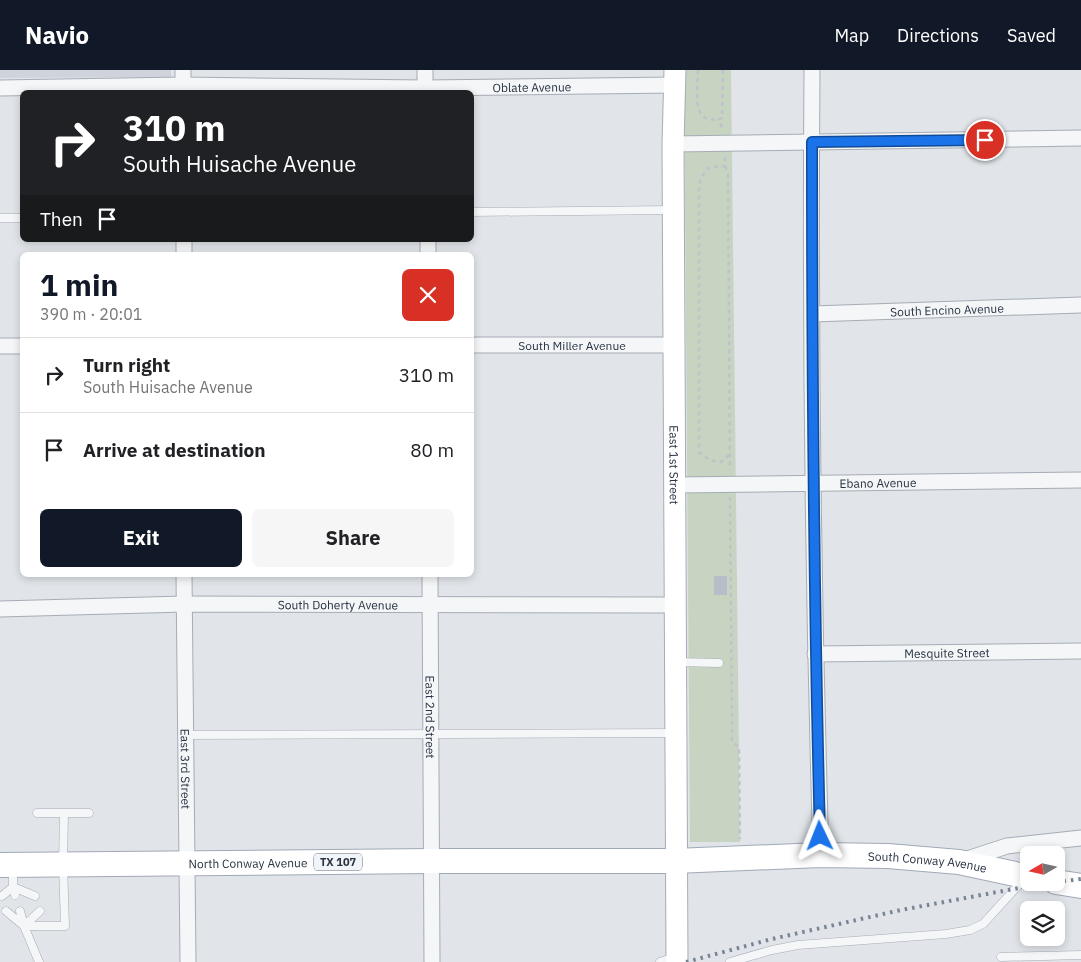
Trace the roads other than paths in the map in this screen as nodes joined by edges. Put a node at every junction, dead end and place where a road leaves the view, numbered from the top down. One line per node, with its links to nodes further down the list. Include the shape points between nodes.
1 (425, 70): 6 (street)
2 (812, 70): 8 (street)
3 (675, 78): 6 (street, Oblate Avenue); 9 (street, East 1st Street)
4 (183, 83): 5 (street, Oblate Avenue); 6 (street, Oblate Avenue)
5 (0, 88)
6 (425, 90)
7 (1081, 138): 8 (street)
8 (812, 142): 9 (street); 15 (street)
9 (673, 144): 10 (street, East 1st Street)
10 (673, 210): 11 (lane); 16 (street, East 1st Street)
11 (474, 212)
12 (0, 218): 13 (lane)
13 (20, 218)
14 (1081, 305): 15 (street, South Encino Avenue)
15 (812, 314): 21 (street)
16 (674, 345): 19 (street, South Miller Avenue); 22 (street, East 1st Street)
17 (0, 346): 18 (street)
18 (20, 346)
19 (474, 346)
20 (1081, 480): 21 (street, Ebano Avenue)
21 (813, 482): 22 (street, Ebano Avenue, via 728,492); 30 (street)
22 (674, 485): 26 (street, East 1st Street)
23 (184, 577): 25 (street, East 3rd Street)
24 (430, 577): 27 (street, East 2nd Street)
25 (184, 604): 27 (street, South Doherty Avenue); 28 (street, South Doherty Avenue); 35 (street, East 3rd Street)
26 (675, 604): 27 (street, South Doherty Avenue); 31 (street, East 1st Street)
27 (430, 606): 34 (street, East 2nd Street)
28 (0, 609)
29 (1081, 651): 30 (street, Mesquite Street)
30 (815, 654): 40 (street)
31 (675, 662): 32 (lane); 33 (street, East 1st Street)
32 (719, 663)
33 (675, 733): 34 (lane); 42 (street, East 1st Street)
34 (431, 734): 35 (lane); 41 (street, East 2nd Street)
35 (186, 735): 45 (street, East 3rd Street)
36 (36, 813): 37 (lane)
37 (64, 813): 38 (lane); 44 (lane)
38 (89, 813)
39 (1081, 838): 43 (street, via 1007,846)
40 (821, 855): 42 (main road, South Conway Avenue / TX 107); 43 (main road, South Conway Avenue / TX 107)
41 (432, 861): 42 (main road, North Conway Avenue / TX 107); 45 (main road, North Conway Avenue / TX 107); 63 (street, East 2nd Street)
42 (675, 861): 60 (street, East 1st Street)
43 (959, 862): 46 (main road, South Conway Avenue / TX 107)
44 (63, 864): 45 (main road, North Conway Avenue / TX 107); 47 (main road, North Conway Avenue / TX 107); 56 (lane, via 65,926)
45 (188, 864): 62 (street, East 3rd Street)
46 (1020, 875)
47 (10, 878): 51 (lane); 52 (lane)
48 (1065, 883): 50 (main road)
49 (1020, 884): 64 (lane, via 983,924 970,930 798,945)
50 (1081, 886)
51 (2, 896)
52 (35, 896)
53 (20, 911): 56 (lane)
54 (6, 912): 56 (lane)
55 (40, 912): 56 (lane)
56 (24, 926): 61 (lane)
57 (1081, 955): 59 (lane)
58 (1000, 957): 59 (lane)
59 (1051, 959)
60 (671, 960)
61 (39, 962)
62 (188, 962)
63 (432, 962)
64 (730, 962)

